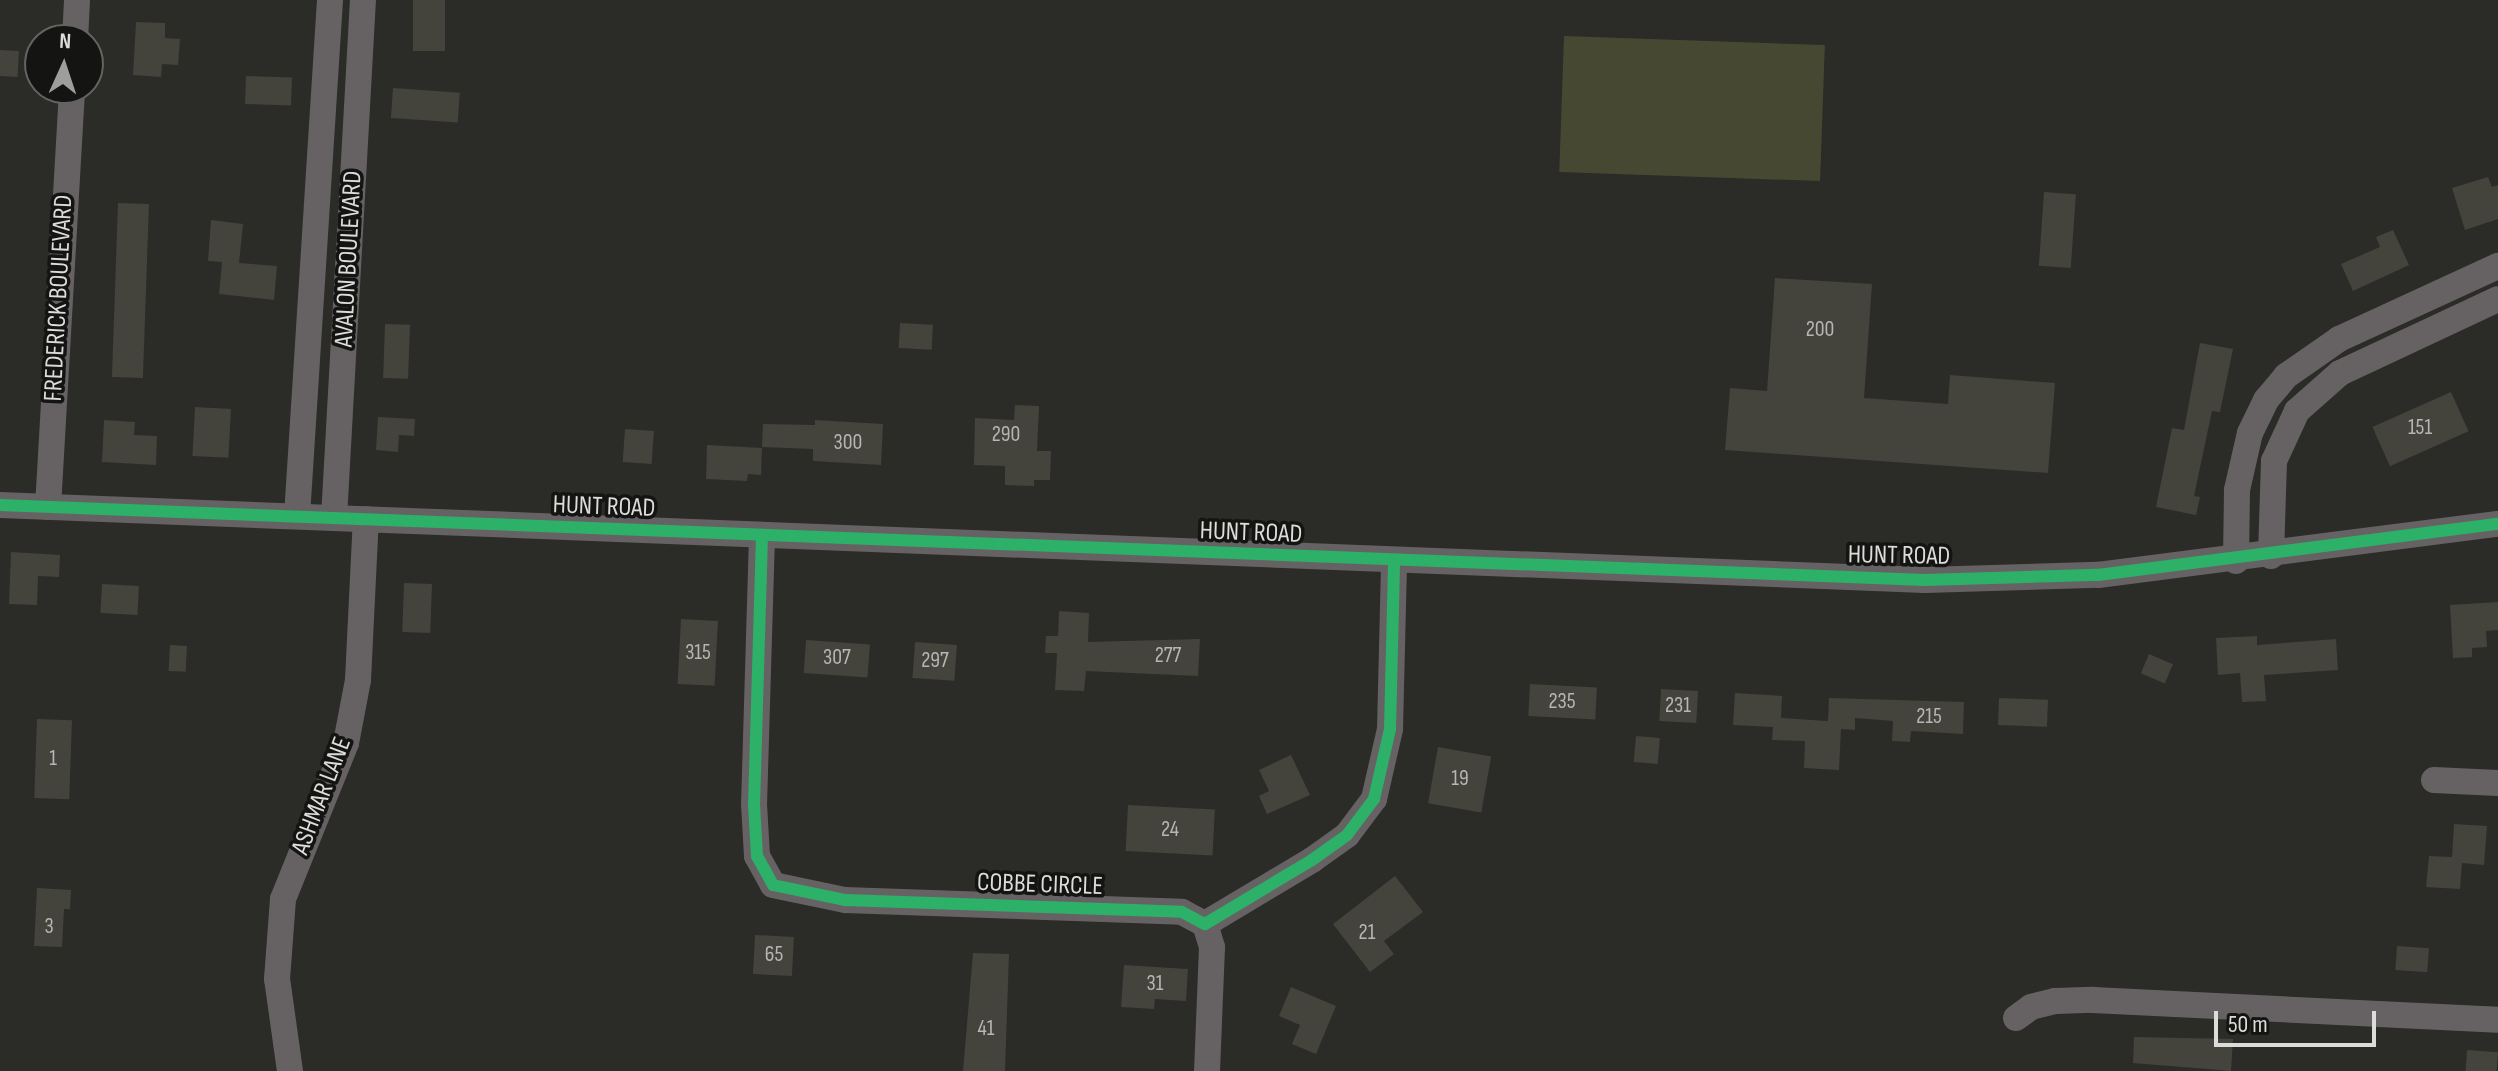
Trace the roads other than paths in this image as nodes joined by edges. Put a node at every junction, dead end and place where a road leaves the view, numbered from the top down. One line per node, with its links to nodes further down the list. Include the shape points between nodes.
1 (77, 0): 4 (street)
2 (330, 0): 10 (street, AVALON BOULEVARD)
3 (363, 0): 11 (street, AVALON BOULEVARD)
4 (76, 24)
5 (71, 104): 9 (street, FREDERICK BOULEVARD)
6 (2498, 266): 17 (street, via 2339,339 2286,376 2266,400 2250,433 2237,490)
7 (2498, 299): 15 (street, via 2340,373 2297,411 2274,461)
8 (0, 505): 9 (street, HUNT ROAD)
9 (48, 507): 10 (street, HUNT ROAD)
10 (297, 516): 11 (street, HUNT ROAD)
11 (334, 518): 12 (street, HUNT ROAD)
12 (366, 519): 14 (street, HUNT ROAD); 23 (street, ASHMAR LANE, via 358,680 346,743 283,899 277,979)
13 (2498, 524): 15 (street, HUNT ROAD)
14 (762, 536): 16 (street, HUNT ROAD); 20 (street, COBBE CIRCLE, via 754,804 757,856 773,885 845,900 1182,912)
15 (2271, 556): 17 (street, HUNT ROAD)
16 (1394, 561): 17 (street, HUNT ROAD, via 1973,580); 20 (street, via 1390,729 1374,799 1347,835)
17 (2236, 561)
18 (2434, 780): 19 (street)
19 (2498, 783)
20 (1205, 924): 24 (street, via 1212,947)
21 (2016, 1018): 22 (street, via 2031,1007 2055,1001 2093,1000)
22 (2498, 1020)
23 (290, 1071)
24 (1207, 1071)

